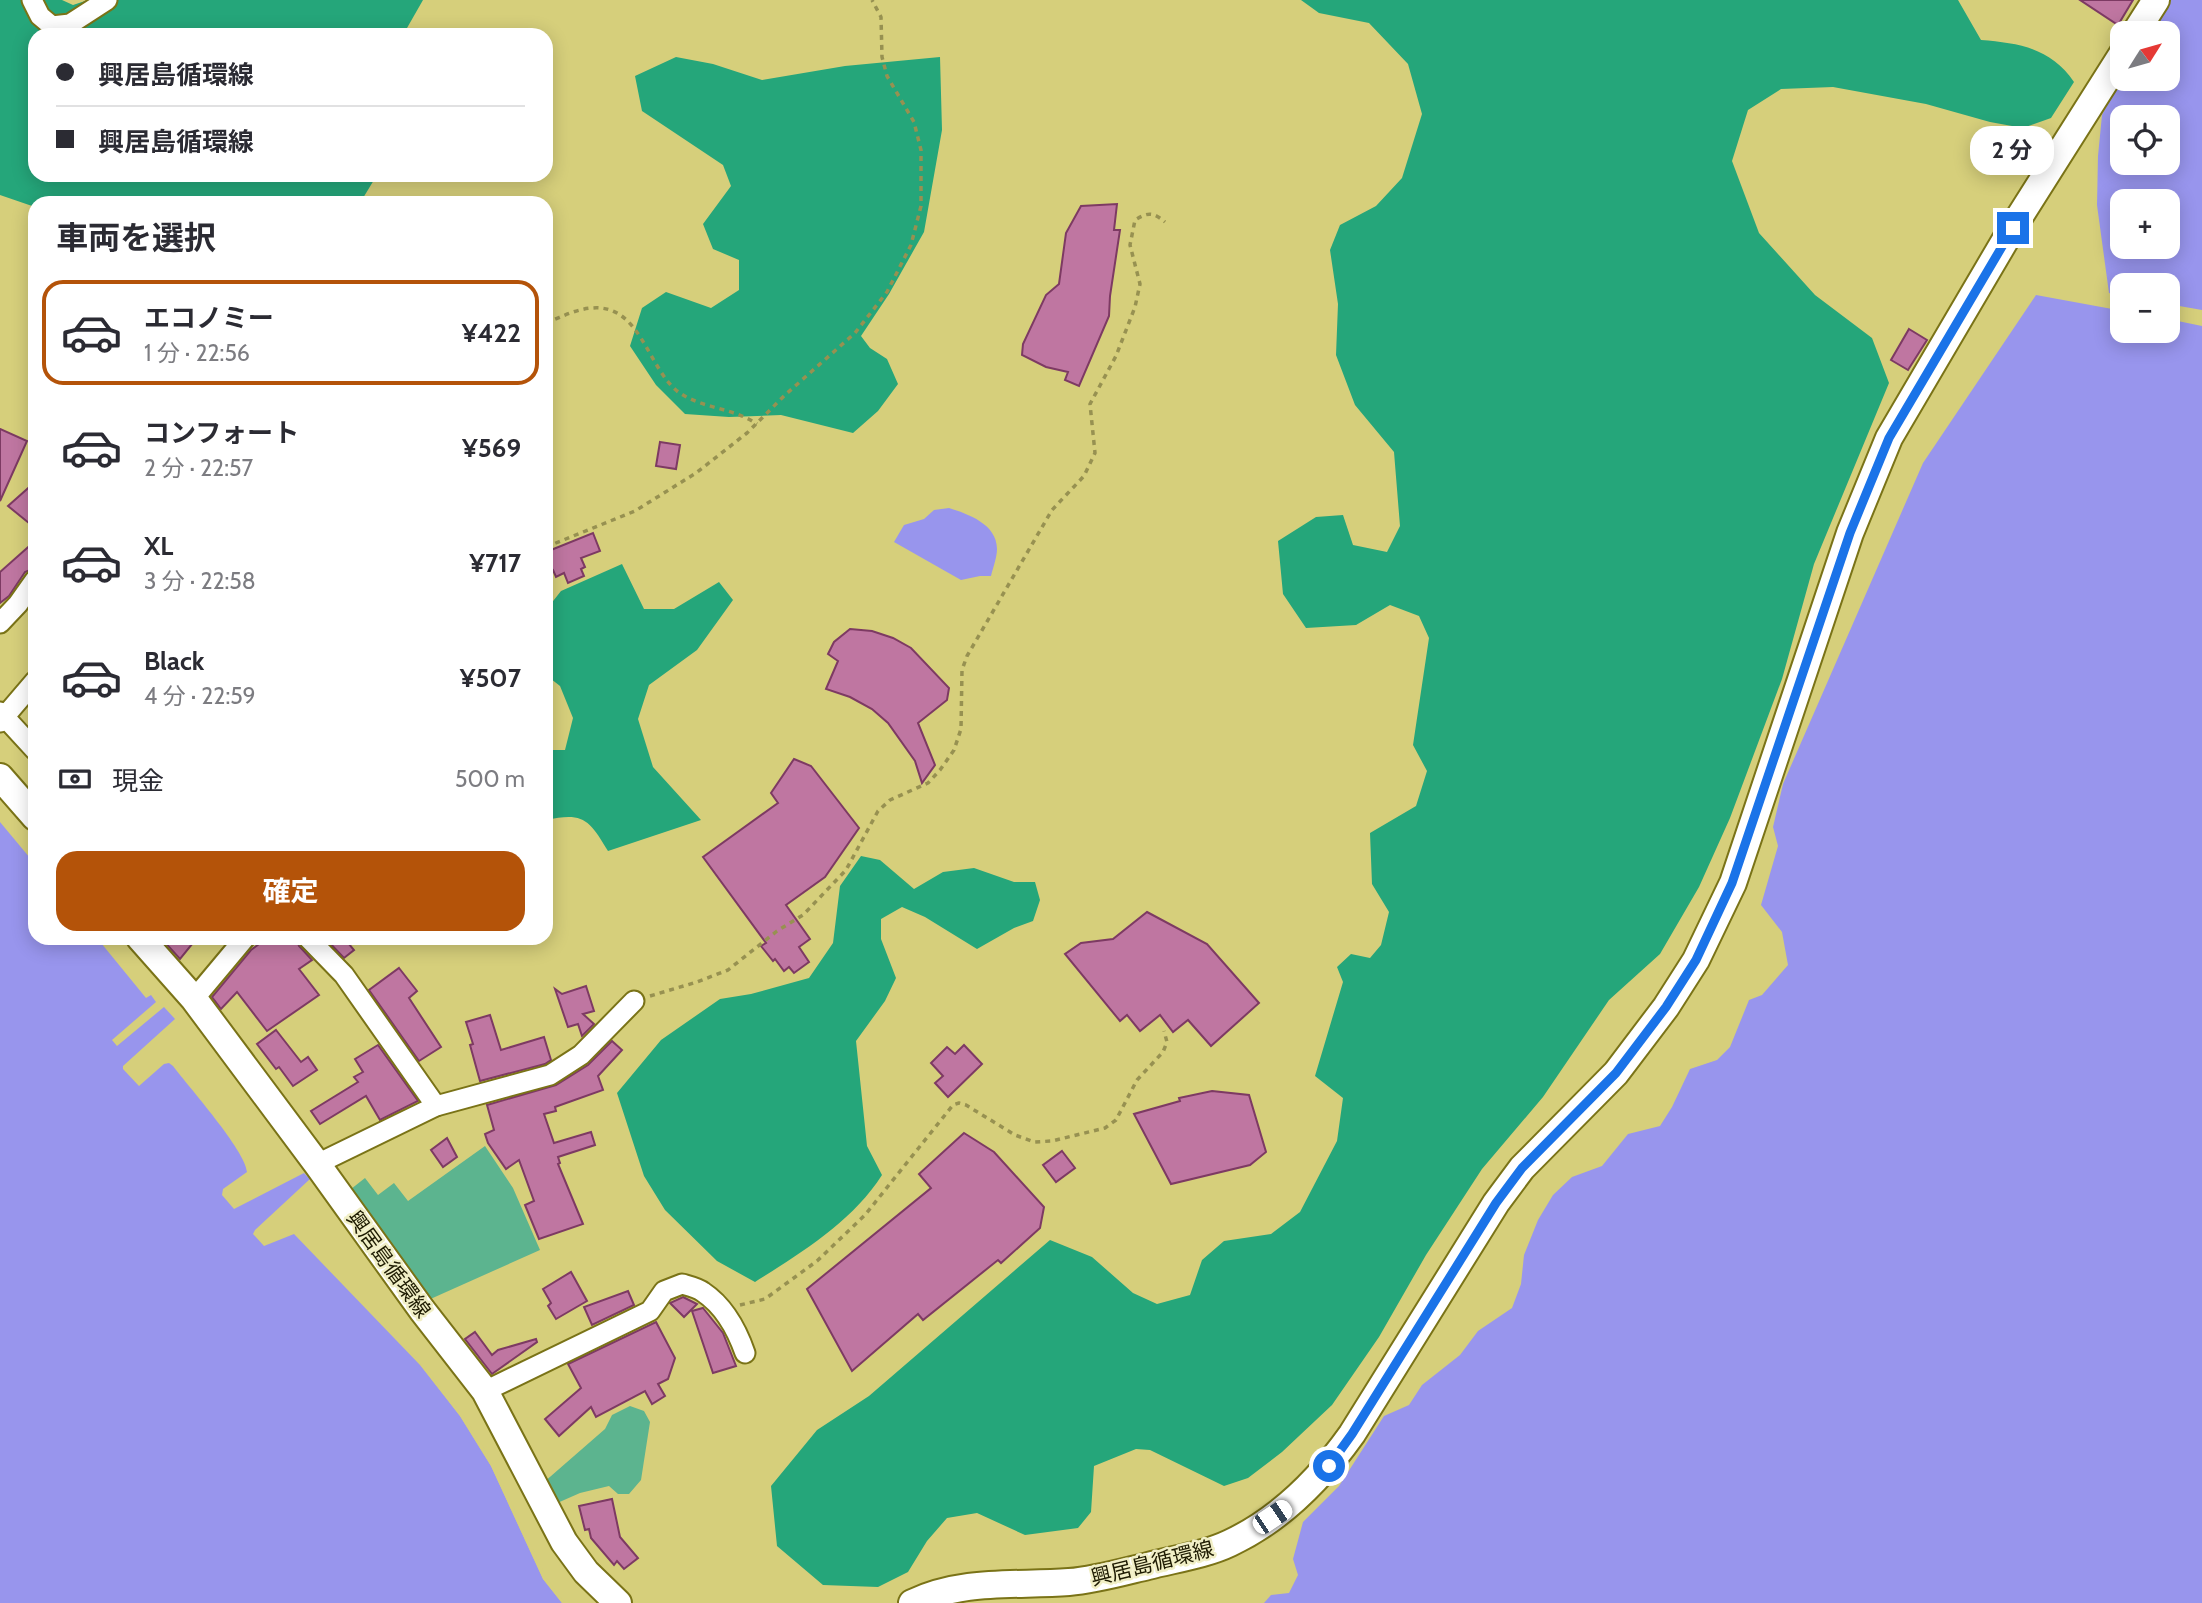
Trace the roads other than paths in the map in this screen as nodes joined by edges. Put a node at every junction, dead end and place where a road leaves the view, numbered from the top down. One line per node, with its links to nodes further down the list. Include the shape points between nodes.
1 (32, 0): 2 (street, via 52,26 70,24)
2 (107, 0)
3 (2156, 0): 4 (main road)
4 (2143, 21)
5 (2110, 74): 23 (main road, 興居島循環線, via 1889,438 1850,533 1732,883 1696,960 1616,1073 1522,1168 1503,1194 1329,1466 1285,1508 1229,1543 1072,1582 967,1586)
6 (28, 589): 7 (street)
7 (0, 623)
8 (28, 689): 9 (street)
9 (2, 717): 10 (street)
10 (28, 744)
11 (0, 777): 12 (main road)
12 (28, 809)
13 (146, 945): 16 (main road, 興居島循環線)
14 (239, 945): 16 (street)
15 (315, 945): 18 (street, via 344,975)
16 (194, 999): 19 (main road, 興居島循環線)
17 (634, 1000): 18 (street, via 581,1055 550,1075)
18 (436, 1106): 19 (street)
19 (317, 1164): 21 (main road, 興居島循環線)
20 (745, 1353): 21 (street, via 734,1326 721,1310 703,1292 682,1284 664,1291 650,1311)
21 (485, 1391): 22 (main road, 興居島循環線, via 564,1542)
22 (618, 1603)
23 (912, 1603)

